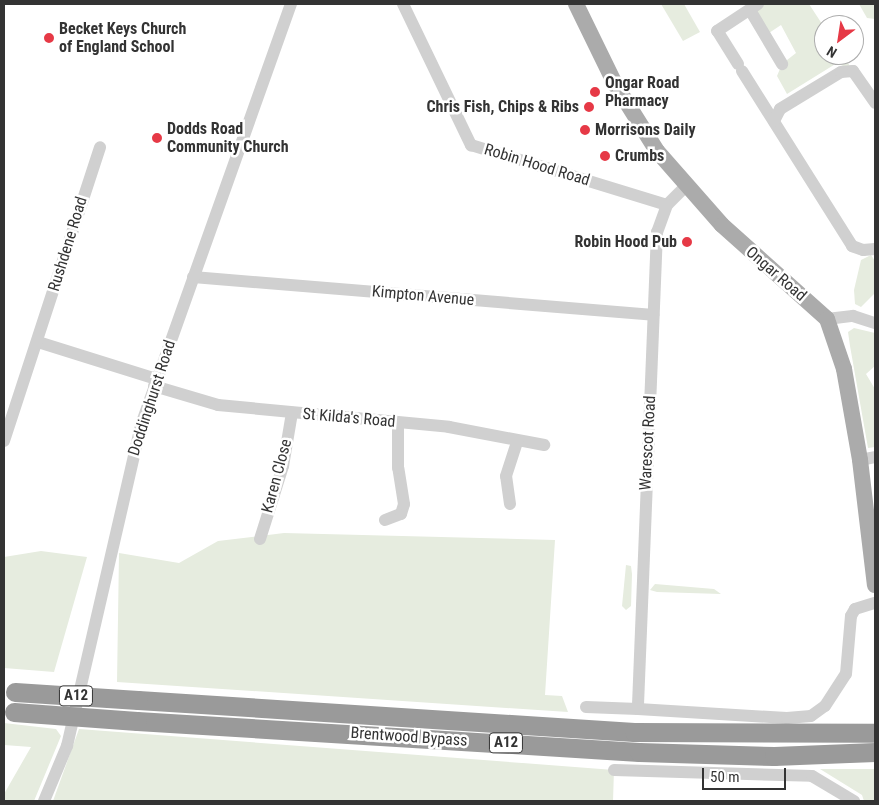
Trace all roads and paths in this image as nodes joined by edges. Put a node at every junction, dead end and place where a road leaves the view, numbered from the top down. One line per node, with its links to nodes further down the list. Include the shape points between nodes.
1 (291, 4): 12 (street, Doddinghurst Road)
2 (403, 4): 10 (street, Robin Hood Road, via 471,145)
3 (576, 4): 9 (main road, Ongar Road, via 629,107)
4 (754, 7): 5 (street); 7 (street, via 717,31)
5 (782, 64)
6 (875, 103): 7 (street, via 853,71 841,72 780,109)
7 (774, 121): 11 (street, via 852,246 863,250)
8 (100, 147): 16 (street, Rushdene Road)
9 (686, 186): 10 (street, Warescot Road); 14 (main road, Ongar Road, via 724,228)
10 (666, 205): 13 (street, Warescot Road, via 657,232)
11 (875, 249)
12 (193, 277): 13 (street, Kimpton Avenue); 17 (street, Doddinghurst Road)
13 (654, 315): 31 (street, Warescot Road)
14 (827, 319): 15 (street, via 853,316); 23 (main road, Ongar Road)
15 (875, 323)
16 (38, 342): 17 (street); 20 (street, Rushdene Road)
17 (155, 383): 18 (street, St Kilda's Road, via 218,406); 36 (street, Doddinghurst Road, via 125,485 67,746)
18 (292, 413): 19 (street, St Kilda's Road); 26 (street, Karen Close, via 283,466)
19 (398, 423): 21 (street, St Kilda's Road, via 488,432); 25 (street, via 398,468 404,504 401,514)
20 (4, 441)
21 (518, 442): 22 (street, St Kilda's Road); 24 (street, via 506,476)
22 (544, 445)
23 (868, 459): 27 (main road, Ongar Road)
24 (510, 504)
25 (385, 520)
26 (260, 538)
27 (875, 585)
28 (875, 603): 31 (street, via 855,609 851,616 846,674 825,706 811,716 787,718)
29 (9, 692): 33 (highway, Brentwood Bypass / A12, bridge, via 634,732)
30 (586, 707): 31 (street)
31 (638, 709)
32 (9, 712): 34 (highway, Brentwood Bypass / A12, bridge, via 639,752 774,756)
33 (875, 733)
34 (875, 752)
35 (614, 770): 37 (street, via 812,776)
36 (44, 801)
37 (854, 801)

